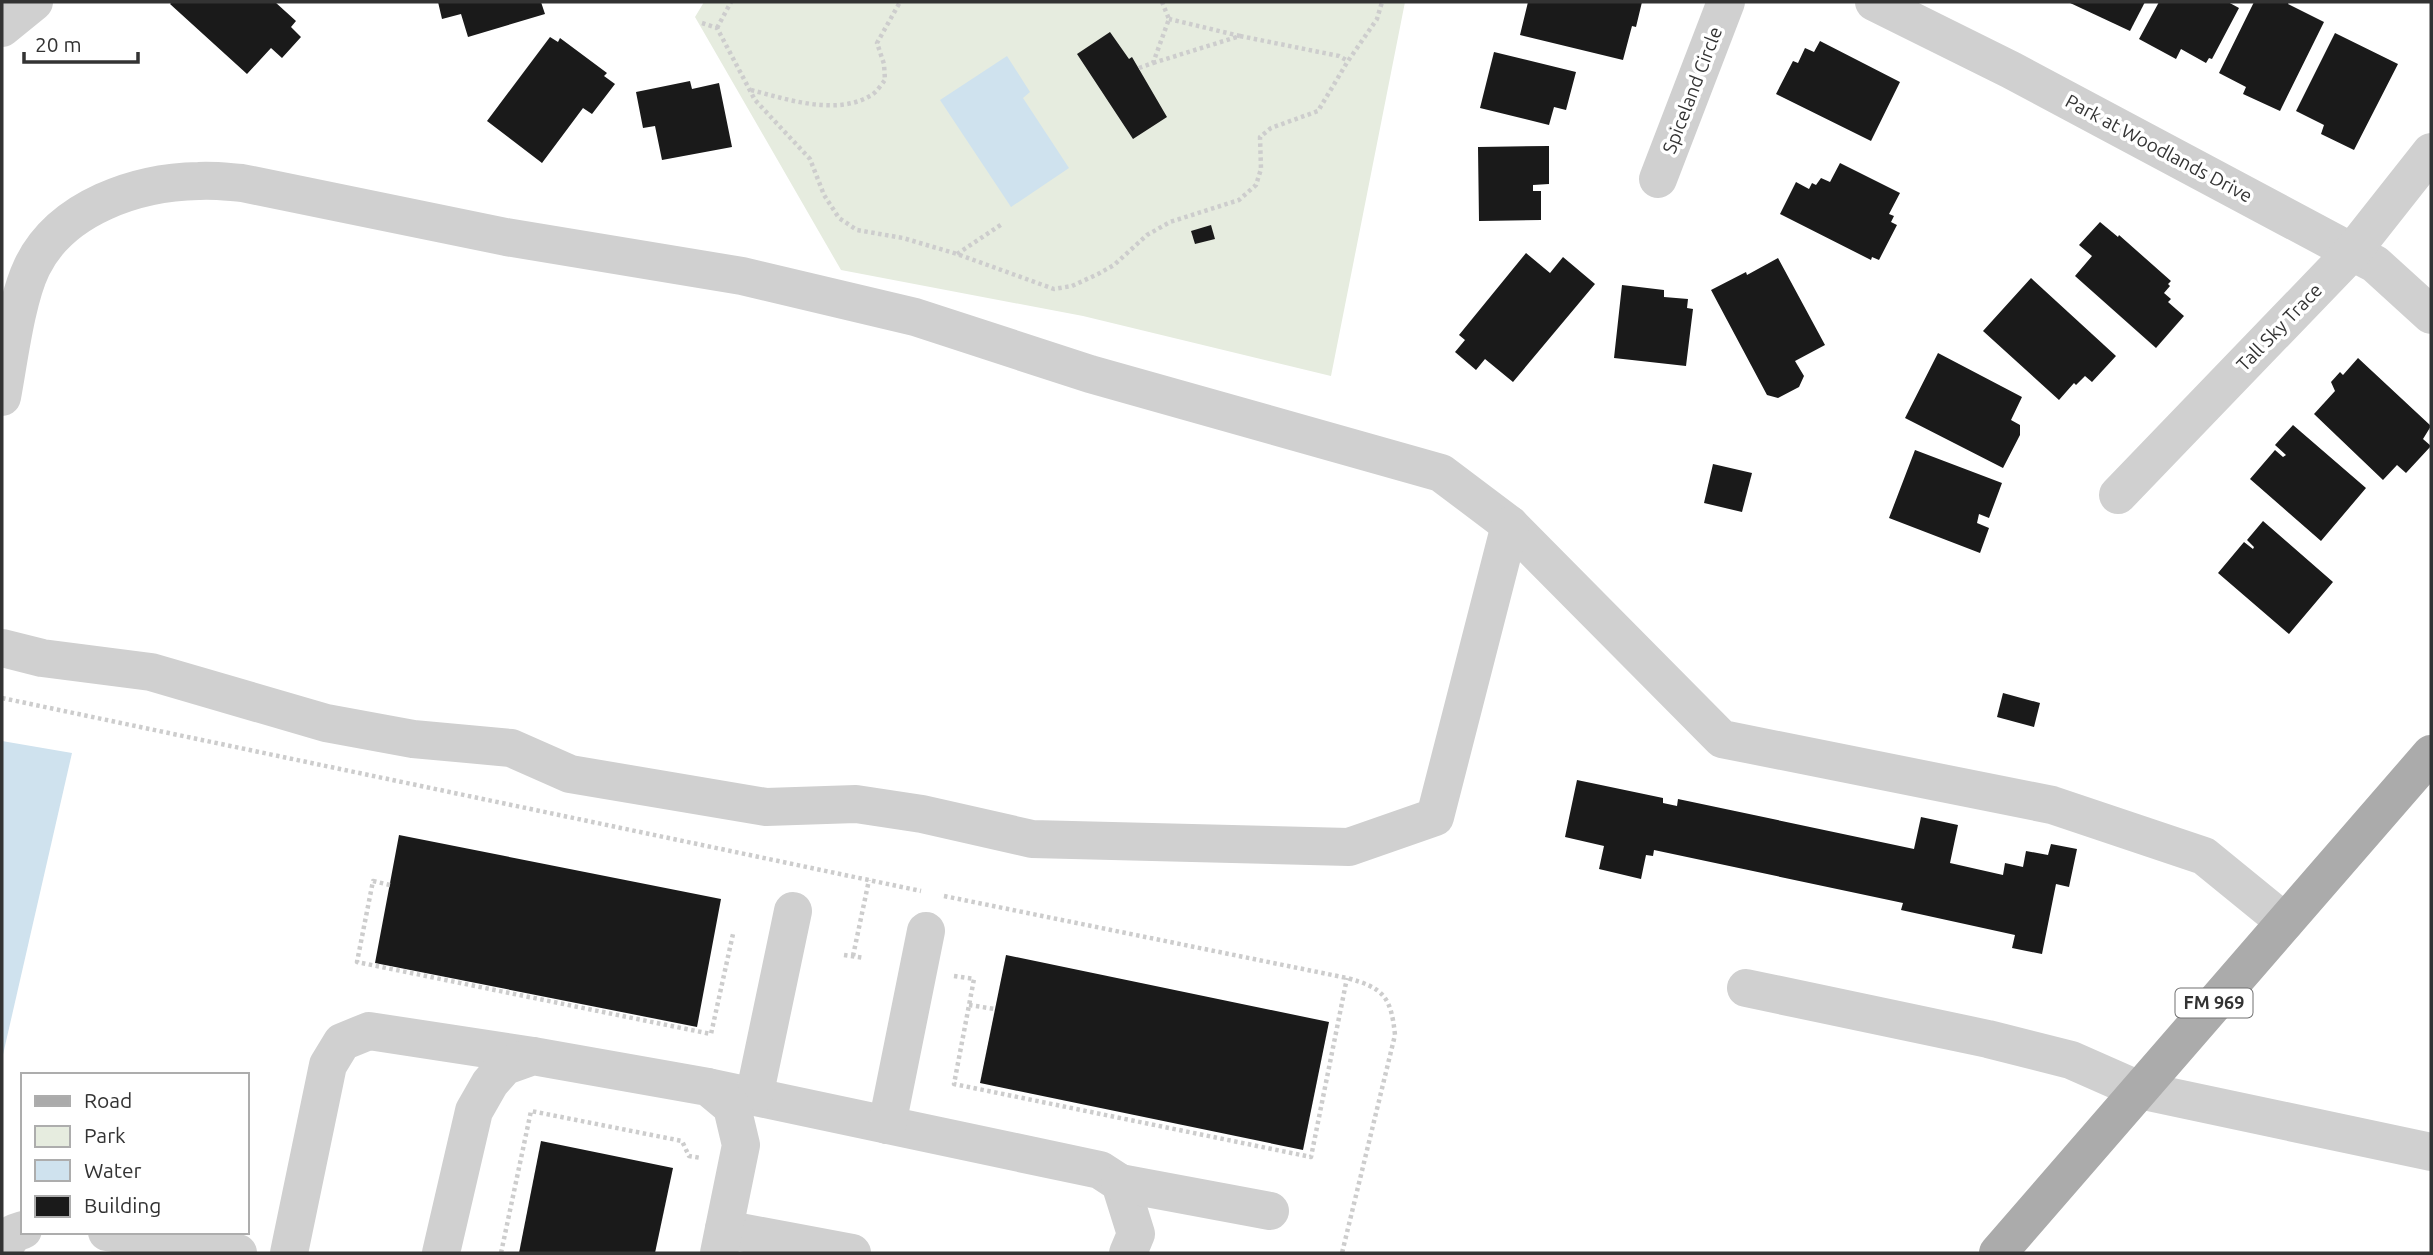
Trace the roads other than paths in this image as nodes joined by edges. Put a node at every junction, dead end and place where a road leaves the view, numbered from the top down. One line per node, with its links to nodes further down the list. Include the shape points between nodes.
1 (34, 2): 4 (street)
2 (1726, 2): 6 (street, Spiceland Circle)
3 (1874, 2): 7 (street, Park at Woodlands Drive)
4 (2, 28)
5 (2431, 152): 7 (street, Tall Sky Trace)
6 (1658, 179)
7 (2353, 251): 8 (street, Park at Woodlands Drive, via 2375,264); 10 (street, Tall Sky Trace)
8 (2431, 315)
9 (2, 397): 11 (street, via 32,267 70,220 138,190 199,181 242,183 506,237 742,276 915,317 1090,374 1441,473)
10 (2118, 495)
11 (1510, 525): 12 (street, via 1435,817 1349,847 1032,839 856,804 766,807 570,774 511,748 413,739 326,723 151,672 42,658); 15 (street, via 1722,739 2052,805 2204,856)
12 (2, 648)
13 (2431, 754): 15 (main road, FM 969 / FM 969)
14 (793, 911): 21 (street)
15 (2285, 922): 20 (main road, FM 969 / FM 969)
16 (926, 931): 22 (street)
17 (1746, 988): 20 (street, via 1988,1038 2059,1057)
18 (533, 1056): 19 (street); 31 (street, via 369,1031 342,1042 328,1065); 32 (street, via 505,1066 474,1111)
19 (708, 1087): 21 (street); 28 (street, via 732,1107 741,1145)
20 (2139, 1090): 23 (street); 35 (main road, FM 969 / FM 969)
21 (754, 1097): 22 (street)
22 (887, 1125): 24 (street, via 1100,1170)
23 (2431, 1152)
24 (1120, 1183): 25 (street); 34 (street, via 1136,1234)
25 (1270, 1211)
26 (21, 1231): 29 (street)
27 (119, 1234): 30 (street)
28 (721, 1241): 33 (street)
29 (2, 1249)
30 (238, 1253)
31 (289, 1253)
32 (441, 1253)
33 (852, 1253)
34 (1128, 1253)
35 (1998, 1253)

